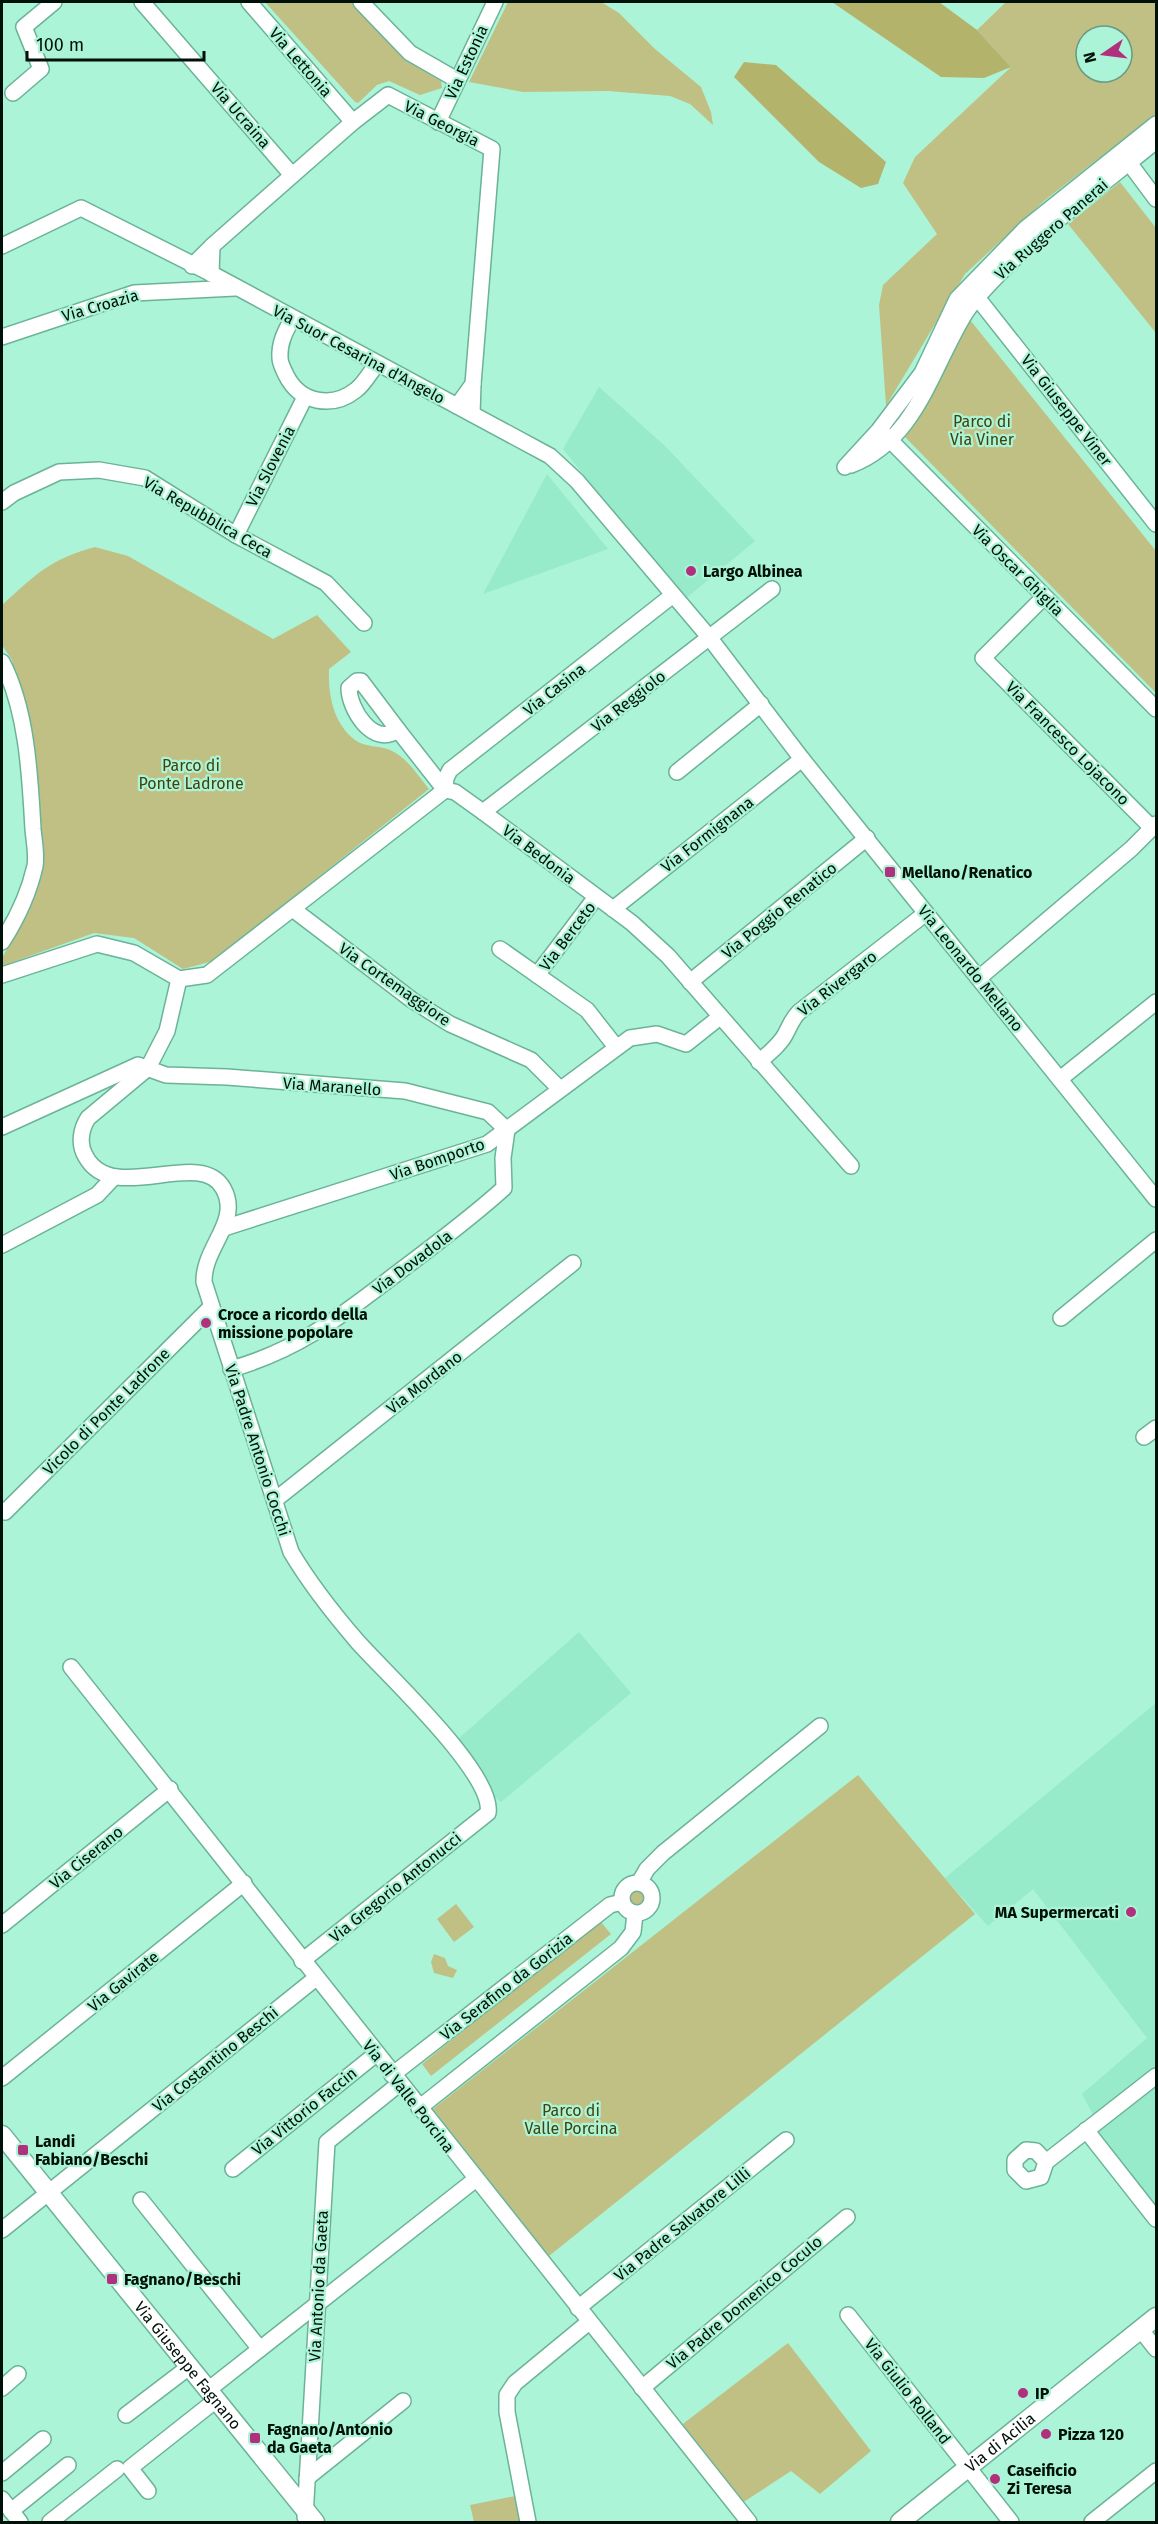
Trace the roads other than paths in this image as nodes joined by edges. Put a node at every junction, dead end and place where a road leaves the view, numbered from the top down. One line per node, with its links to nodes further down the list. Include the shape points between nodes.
1 (54, 2): 7 (street, via 24,27 41,69)
2 (142, 2): 13 (street, Via Ucraina)
3 (249, 2): 8 (street, Via Lettonia)
4 (362, 2): 6 (street, via 410,53)
5 (490, 4): 6 (street, Via Estonia)
6 (457, 80): 9 (street, Via Estonia)
7 (13, 93)
8 (353, 122): 9 (street, Via Georgia, via 388,95); 13 (street, Via Georgia)
9 (438, 123): 24 (street, Via Georgia, via 492,149)
10 (1156, 124): 12 (street, Via Ruggero Panerai)
11 (1156, 141): 12 (street, Via Ruggero Panerai)
12 (1125, 158): 14 (street); 20 (street, Via Ruggero Panerai)
13 (292, 175): 16 (street, Via Georgia)
14 (1156, 199)
15 (2, 246): 17 (street, Via Suor Cesarina d'Angelo, via 81,208)
16 (212, 246): 17 (street, Via Georgia); 18 (street)
17 (192, 266): 18 (street, Via Suor Cesarina d'Angelo)
18 (211, 274): 19 (street, Via Suor Cesarina d'Angelo)
19 (238, 288): 21 (street, Via Suor Cesarina d'Angelo); 22 (street, Via Croazia, via 134,293)
20 (973, 292): 28 (street, Via Ruggero Panerai, via 957,299 922,373); 30 (street, Via Giuseppe Viner)
21 (292, 319): 23 (street, Via Suor Cesarina d'Angelo); 25 (street, via 280,343 280,362 290,382)
22 (2, 337)
23 (376, 365): 25 (street, via 357,390 338,401); 26 (street, Via Suor Cesarina d'Angelo)
24 (473, 384): 26 (street); 27 (street, Via Georgia)
25 (305, 398): 31 (street, Via Slovenia)
26 (457, 406): 27 (street, Via Suor Cesarina d'Angelo)
27 (472, 414): 33 (street, Via Suor Cesarina d'Angelo, via 550,456 578,481)
28 (884, 435): 34 (street, Via Oscar Ghiglia)
29 (2, 502): 31 (street, Via Repubblica Ceca, via 59,472 99,470 145,478)
30 (1156, 524)
31 (236, 535): 35 (street, Via Repubblica Ceca, via 326,583)
32 (772, 589): 36 (street, Via Reggiolo)
33 (673, 595): 36 (street, Via Leonardo Mellano); 43 (street, Via Casina, via 450,770)
34 (1044, 597): 39 (street, Via Oscar Ghiglia); 45 (street, Via Francesco Lojacono, via 983,658)
35 (363, 623)
36 (709, 638): 38 (street, Via Leonardo Mellano); 44 (street, Via Reggiolo)
37 (2, 662): 51 (street, via 21,723 32,802 35,865 15,921)
38 (760, 704): 41 (street, Via Leonardo Mellano); 42 (street)
39 (1156, 709)
40 (398, 730): 43 (street)
41 (802, 759): 46 (street, Via Leonardo Mellano); 48 (street, Via Formignana)
42 (677, 772)
43 (445, 790): 44 (street, Via Bedonia, via 455,792); 49 (street)
44 (483, 812): 47 (street, Via Bedonia)
45 (1154, 826): 55 (street)
46 (867, 838): 50 (street, Via Leonardo Mellano); 57 (street, Via Poggio Renatico)
47 (596, 897): 48 (street, Via Bedonia); 54 (street, Via Berceto)
48 (612, 909): 57 (street, Via Bedonia, via 668,956)
49 (294, 910): 56 (street, via 207,975); 64 (street, Via Cortemaggiore, via 412,1000 450,1024 531,1060)
50 (926, 913): 55 (street, Via Leonardo Mellano); 61 (street, Via Rivergaro, via 799,1012 789,1022 781,1040)
51 (2, 942)
52 (500, 949): 54 (street, Via Berceto)
53 (2, 975): 56 (street, via 97,944 134,953)
54 (537, 975): 60 (street, Via Berceto, via 587,1010)
55 (979, 978): 63 (street, Via Leonardo Mellano)
56 (179, 979): 62 (street, via 167,1031)
57 (690, 982): 59 (street, Via Bedonia)
58 (1156, 1002): 63 (street)
59 (720, 1017): 60 (street, Via Bomporto, via 686,1044 657,1034 630,1038); 61 (street, Via Bedonia)
60 (616, 1047): 64 (street, Via Bomporto)
61 (759, 1062): 67 (street, Via Bedonia)
62 (148, 1068): 65 (street, via 138,1065); 66 (street, Via Maranello, via 166,1076 405,1091 488,1112); 68 (street, via 102,1105 82,1128 84,1154 90,1164)
63 (1060, 1078): 69 (street, Via Leonardo Mellano)
64 (560, 1089): 66 (street, Via Bomporto)
65 (2, 1127)
66 (507, 1130): 70 (street, Via Bomporto, via 487,1144); 76 (street, Via Dovadola, via 504,1188 473,1216 310,1337 265,1360)
67 (851, 1166)
68 (113, 1178): 70 (street, Via Padre Antonio Cocchi, via 200,1173 218,1181 229,1214); 72 (street, via 97,1195)
69 (1156, 1200)
70 (224, 1228): 74 (street, Via Padre Antonio Cocchi, via 213,1243 204,1270)
71 (1156, 1240): 75 (street)
72 (2, 1245)
73 (573, 1263): 77 (street, Via Mordano)
74 (211, 1307): 76 (street, Via Padre Antonio Cocchi); 78 (street, Vicolo di Ponte Ladrone, via 5,1512)
75 (1061, 1318)
76 (231, 1369): 77 (street, Via Padre Antonio Cocchi)
77 (275, 1500): 82 (street, Via Padre Antonio Cocchi, via 291,1552 313,1588 468,1765 490,1804)
78 (2, 1510)
79 (71, 1667): 81 (street, Via di Valle Porcina)
80 (820, 1726): 84 (street, via 663,1853)
81 (170, 1789): 83 (street, Via di Valle Porcina); 87 (street, Via Ciserano)
82 (488, 1813): 88 (street, Via Gregorio Antonucci)
83 (244, 1883): 88 (street, Via di Valle Porcina); 92 (street, Via Gavirate)
84 (639, 1883): 85 (street, via 627,1886); 86 (street, via 649,1889 652,1900 646,1910)
85 (622, 1902): 86 (street, via 624,1908); 93 (street, Via Serafino da Gorizia, via 610,1905)
86 (635, 1914): 94 (street, via 633,1932 621,1948)
87 (2, 1925)
88 (302, 1961): 89 (street, Via di Valle Porcina)
89 (316, 1978): 90 (street, Via di Valle Porcina); 101 (street, Via Costantino Beschi)
90 (376, 2054): 93 (street, Via di Valle Porcina); 99 (street, Via Vittorio Faccin)
91 (1156, 2076): 95 (street)
92 (2, 2078)
93 (396, 2079): 94 (street, Via di Valle Porcina); 106 (street, Via Antonio da Gaeta, via 327,2142)
94 (419, 2108): 100 (street, Via di Valle Porcina)
95 (1086, 2130): 98 (street); 104 (street)
96 (2, 2135): 101 (street, Via Giuseppe Fagnano)
97 (786, 2140): 107 (street, Via Padre Salvatore Lilli)
98 (1046, 2162)
99 (233, 2169)
100 (476, 2179): 106 (street); 107 (street, Via di Valle Porcina)
101 (48, 2192): 105 (street, Via Costantino Beschi); 114 (street, Via Giuseppe Fagnano)
102 (141, 2200): 112 (street)
103 (847, 2217): 117 (street, Via Padre Domenico Coculo)
104 (1156, 2219)
105 (2, 2230)
106 (316, 2305): 112 (street); 127 (street, Via Antonio da Gaeta)
107 (578, 2308): 110 (street, Via di Valle Porcina)
108 (848, 2315): 123 (street, Via Giulio Rolland)
109 (1156, 2317): 111 (street, Via di Acilia)
110 (589, 2322): 117 (street, Via di Valle Porcina); 133 (street, via 515,2383 507,2395)
111 (1141, 2330): 113 (street); 123 (street, Via di Acilia)
112 (260, 2349): 118 (street)
113 (1156, 2349)
114 (189, 2367): 118 (street, Via Giuseppe Fagnano); 120 (street)
115 (18, 2374): 116 (street)
116 (2, 2388)
117 (642, 2388): 134 (street, Via di Valle Porcina)
118 (212, 2395): 128 (street, via 130,2468); 131 (street, Via Giuseppe Fagnano)
119 (403, 2401): 127 (street)
120 (126, 2415)
121 (43, 2439): 126 (street)
122 (68, 2465): 130 (street)
123 (968, 2468): 135 (street, Via di Acilia); 136 (street, Via Giulio Rolland)
124 (117, 2469): 132 (street)
125 (1156, 2471): 137 (street)
126 (2, 2474)
127 (307, 2478): 131 (street, Via Antonio da Gaeta)
128 (148, 2491)
129 (2, 2499): 130 (street)
130 (16, 2517)
131 (308, 2519)
132 (50, 2523)
133 (528, 2523)
134 (749, 2523)
135 (900, 2523)
136 (1011, 2523)
137 (1092, 2523)

